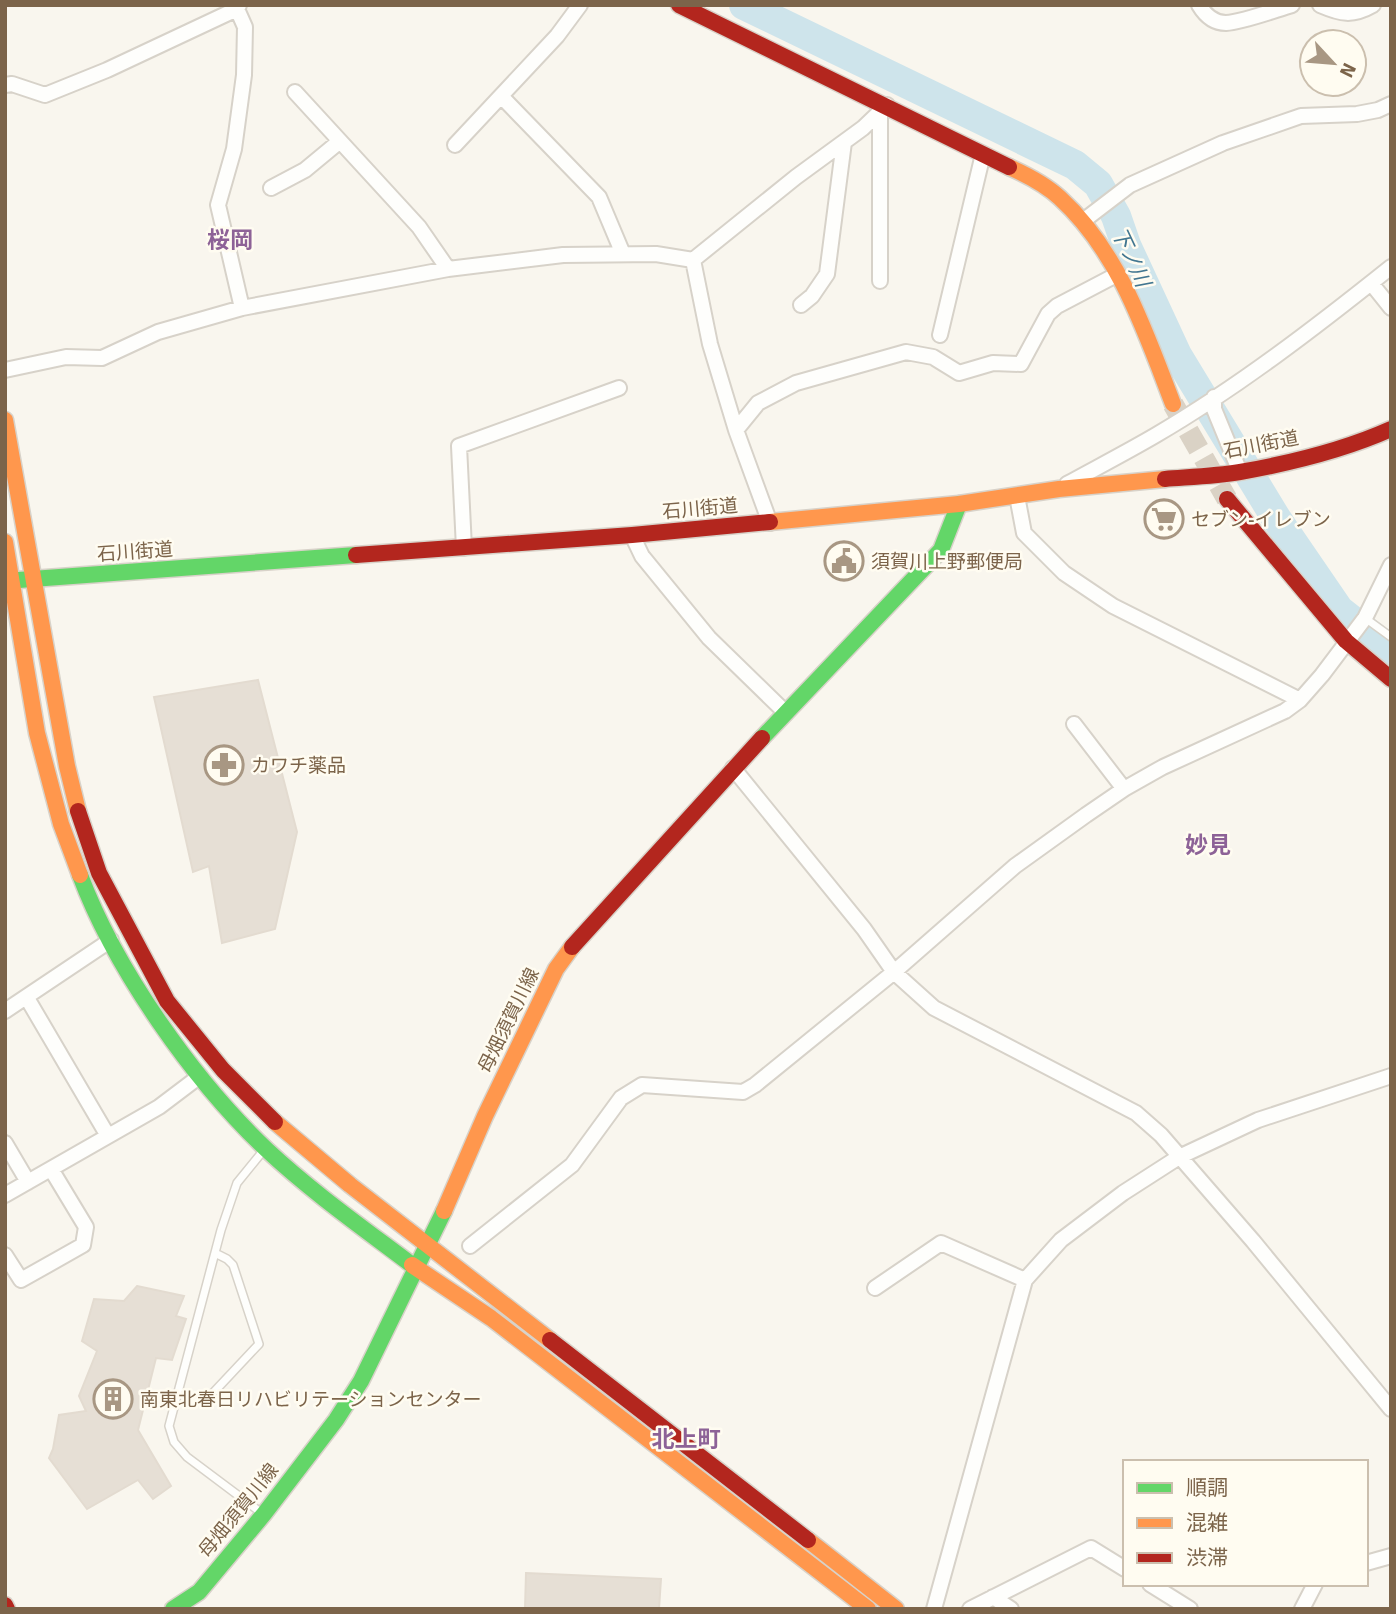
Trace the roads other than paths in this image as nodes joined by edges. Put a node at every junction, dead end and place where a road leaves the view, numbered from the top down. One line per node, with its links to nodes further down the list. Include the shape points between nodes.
1 (580, 5): 10 (street)
2 (679, 5): 12 (street)
3 (1199, 5): 4 (street, via 1215,21 1227,23)
4 (1292, 5)
5 (1320, 5): 6 (street, via 1341,15)
6 (1373, 5)
7 (238, 7): 8 (street, via 45,95); 27 (street, via 245,27 244,75 234,149 218,205)
8 (5, 85)
9 (295, 92): 13 (street)
10 (501, 96): 15 (street); 19 (street, via 599,197)
11 (1391, 104): 18 (street, via 1357,114 1301,117 1223,143 1130,185)
12 (883, 109): 14 (street); 16 (street); 24 (street)
13 (340, 141): 17 (street, via 305,170); 22 (street, via 419,227)
14 (844, 142): 20 (street); 26 (street, via 827,274)
15 (455, 145)
16 (983, 154): 18 (street, via 1036,180); 29 (street)
17 (271, 188)
18 (1083, 221): 23 (street)
19 (623, 254): 20 (street); 22 (street, via 563,255)
20 (692, 260): 36 (street, via 710,344)
21 (1391, 267): 25 (street)
22 (448, 269): 27 (street)
23 (1118, 274): 33 (street); 36 (street, via 1048,314 1021,364 993,363 959,373 933,357 906,352 796,383 758,403)
24 (880, 281)
25 (1371, 284): 28 (street); 32 (street)
26 (801, 305)
27 (242, 308): 30 (street, via 158,332 103,358 66,357)
28 (1391, 308)
29 (940, 335)
30 (5, 370)
31 (619, 388): 45 (street, via 459,446)
32 (1213, 397): 37 (street); 38 (street)
33 (1173, 404)
34 (5, 420): 47 (street)
35 (1391, 429): 37 (street, 石川街道, via 1317,454)
36 (736, 430): 42 (street)
37 (1240, 472): 38 (street, 石川街道)
38 (1059, 489): 39 (street, 石川街道)
39 (1017, 496): 41 (street, 石川街道); 53 (street, via 1024,533 1064,573 1113,606)
40 (1227, 499): 51 (street)
41 (959, 504): 42 (street, 石川街道); 54 (street, 母畑須賀川線, via 941,550)
42 (770, 523): 43 (street, 石川街道)
43 (632, 535): 45 (street, 石川街道); 54 (street, via 642,556 709,638)
44 (5, 542): 48 (street)
45 (464, 548): 47 (street, 石川街道)
46 (1387, 571): 49 (street)
47 (33, 580): 48 (street, 石川街道); 74 (street, via 81,823 99,873 167,1001 232,1079 278,1125)
48 (8, 581): 58 (street, via 37,733 61,824)
49 (1365, 618): 50 (lane); 51 (street)
50 (1391, 637)
51 (1346, 641): 52 (street); 53 (street)
52 (1391, 679)
53 (1300, 700): 57 (street)
54 (786, 713): 56 (street, 母畑須賀川線)
55 (1074, 724): 57 (street)
56 (733, 768): 59 (street); 74 (street, 母畑須賀川線, via 579,937 556,969)
57 (1124, 789): 59 (street, via 1015,866)
58 (111, 940): 60 (street); 62 (street, via 148,1005)
59 (894, 972): 67 (street, via 934,1008 1136,1113); 71 (street, via 743,1092 642,1085 621,1098 572,1165)
60 (27, 998): 61 (street); 64 (street)
61 (5, 1011)
62 (200, 1076): 64 (street, via 159,1107); 66 (street)
63 (1391, 1076): 67 (street, via 1258,1120)
64 (108, 1136): 68 (street)
65 (5, 1143): 69 (street)
66 (265, 1148): 72 (lane, via 237,1183); 74 (street, via 302,1181)
67 (1179, 1157): 75 (street, via 1061,1240); 78 (street)
68 (51, 1169): 69 (street); 73 (street, via 86,1227 83,1245 21,1280)
69 (28, 1182): 70 (street)
70 (5, 1195)
71 (470, 1246)
72 (215, 1253): 77 (lane, via 233,1265 259,1345); 79 (lane, via 169,1426 174,1442 187,1457)
73 (5, 1255)
74 (424, 1255): 79 (street, 母畑須賀川線, via 361,1381); 89 (street, via 491,1318); 90 (street)
75 (1025, 1280): 76 (street, via 941,1243); 91 (street)
76 (875, 1289)
77 (212, 1394)
78 (1391, 1409)
79 (264, 1514): 85 (street, 母畑須賀川線)
80 (1391, 1556): 81 (street)
81 (1368, 1562)
82 (1123, 1568): 86 (street, via 1091,1548)
83 (1153, 1586): 94 (street)
84 (1314, 1586): 95 (street)
85 (199, 1592): 87 (street, 母畑須賀川線); 88 (street)
86 (993, 1597): 92 (street); 93 (street)
87 (173, 1609)
88 (199, 1609)
89 (868, 1609)
90 (896, 1609)
91 (934, 1609)
92 (970, 1609)
93 (1011, 1609)
94 (1190, 1609)
95 (1302, 1609)

